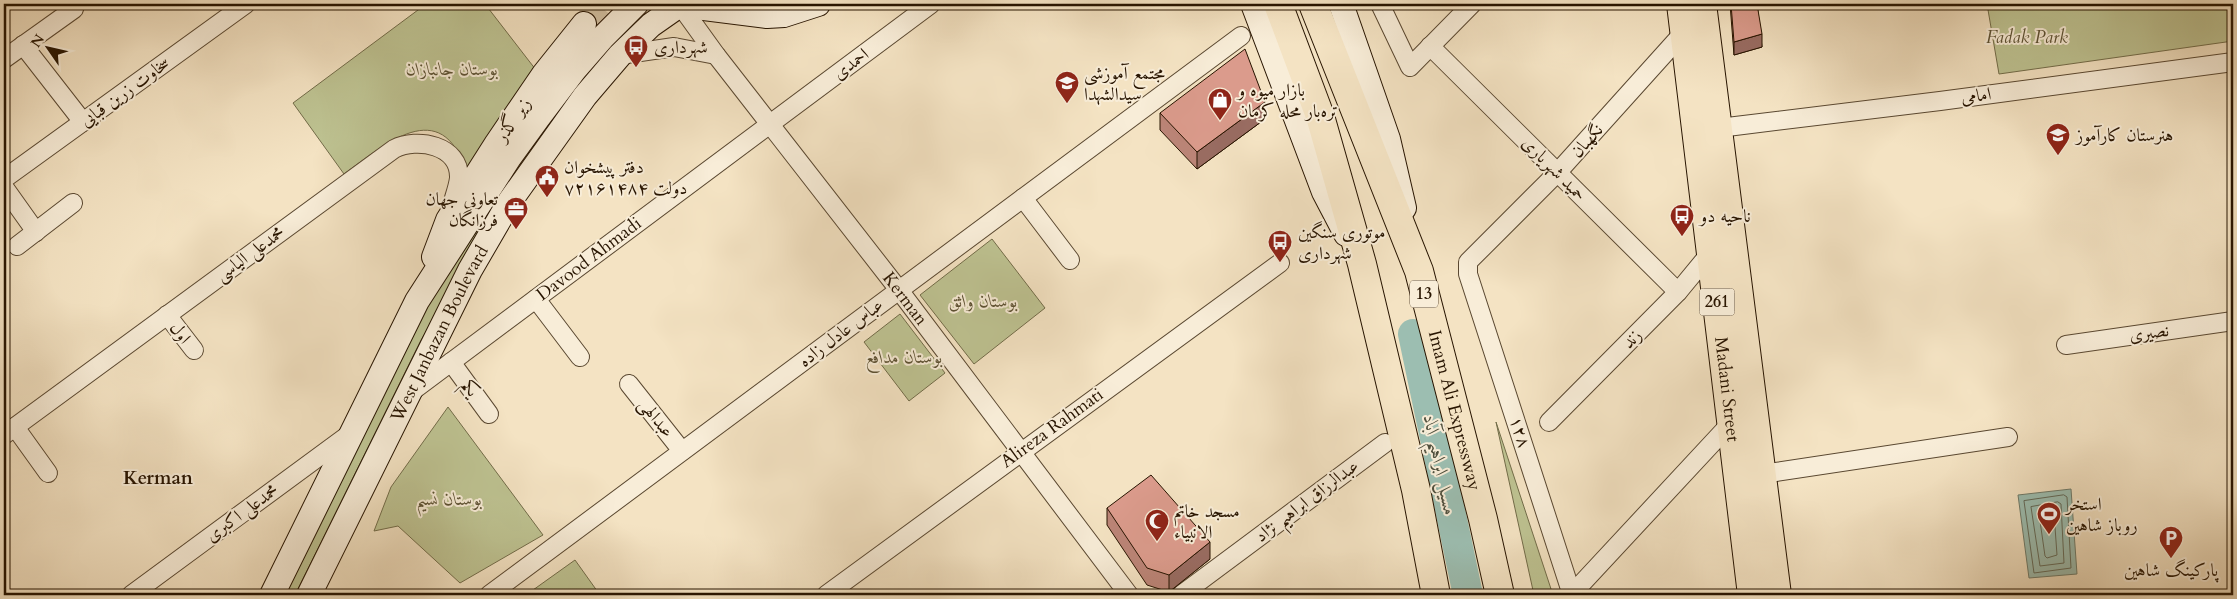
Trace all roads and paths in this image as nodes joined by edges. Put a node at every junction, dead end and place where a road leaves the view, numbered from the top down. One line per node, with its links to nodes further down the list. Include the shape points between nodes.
1 (246, 4): 25 (street, سخاوت زرین قبایی)
2 (614, 4): 16 (main road)
3 (636, 4): 16 (main road, West Janbazan Boulevard)
4 (680, 4): 5 (main road, via 767,16 784,15); 21 (main road, West Janbazan Boulevard, via 651,25); 22 (street, Kerman)
5 (818, 4)
6 (931, 4): 26 (street, احمدی)
7 (1253, 4): 39 (main road, via 1324,192)
8 (1278, 4): 39 (main road, via 1320,116)
9 (1313, 4): 41 (main road, Imam Ali Expressway / 13)
10 (1341, 4): 41 (main road, via 1388,139)
11 (1380, 4): 20 (street, via 1410,66)
12 (1472, 4): 20 (street)
13 (1681, 4): 17 (main road, Madani Street / 261)
14 (1702, 4): 27 (main road, Madani Street / 261)
15 (74, 9): 19 (street)
16 (593, 31): 33 (main road, زیر گذر, via 544,74); 45 (main road, West Janbazan Boulevard, via 575,69 509,158)
17 (1684, 32): 27 (main road, Madani Street / 261); 28 (street, نگهبان)
18 (1241, 36): 31 (street, عباس عادل زاده)
19 (24, 45): 23 (street); 25 (street)
20 (1430, 46): 28 (street, حمید شهریاری)
21 (620, 55): 22 (street, via 674,47); 53 (main road, West Janbazan Boulevard, via 584,96 510,201 470,270)
22 (716, 55): 26 (street, Kerman)
23 (4, 59)
24 (2233, 62): 27 (street, امامی)
25 (83, 122): 29 (street, سخاوت زرین قبایی)
26 (770, 124): 42 (street, Kerman); 44 (street, Davood Ahmadi)
27 (1707, 129): 36 (main road, Madani Street / 261); 64 (main road, 261)
28 (1558, 173): 40 (street, نگهبان, via 1468,262); 43 (street, حمید شهریاری)
29 (4, 179)
30 (4, 187): 34 (street)
31 (1023, 198): 37 (street); 42 (street, عباس عادل زاده)
32 (73, 203): 34 (street)
33 (448, 220): 45 (main road, زیر گذر); 46 (street, محمدعلی الیاسی, via 459,178 452,159 429,143 398,146)
34 (36, 232): 35 (street)
35 (18, 246)
36 (1711, 252): 43 (street, زند); 56 (main road, Madani Street / 261)
37 (1070, 260)
38 (1280, 263): 62 (street, Alireza Rahmati)
39 (1362, 264): 73 (main road, via 1416,490)
40 (1467, 269): 75 (street, ۱۲۸)
41 (1418, 271): 74 (main road, Imam Ali Expressway / 13)
42 (899, 290): 61 (street, عباس عادل زاده); 62 (street, Kerman)
43 (1678, 292): 55 (street, زند)
44 (536, 299): 50 (street); 51 (street, Davood Ahmadi)
45 (417, 301): 58 (main road, West Janbazan Boulevard)
46 (167, 316): 49 (street, اول); 57 (street, محمدعلی الیاسی)
47 (2233, 321): 48 (street, نصیری)
48 (2066, 345)
49 (194, 350)
50 (580, 357)
51 (451, 362): 53 (street, Davood Ahmadi); 54 (street, یکم)
52 (629, 384): 61 (street, عبدالهی)
53 (409, 393): 68 (main road, West Janbazan Boulevard)
54 (489, 414)
55 (1549, 422)
56 (1731, 423): 65 (main road, Madani Street / 261); 75 (street)
57 (9, 431): 63 (street)
58 (353, 431): 66 (street, محمدعلی اکبری); 67 (main road, West Janbazan Boulevard)
59 (2008, 437): 64 (street)
60 (1385, 443): 72 (street, عبدالرزاق ابراهیم نژاد)
61 (682, 451): 69 (street, عباس عادل زاده)
62 (1020, 452): 70 (street, Alireza Rahmati); 71 (street, Kerman)
63 (48, 473)
64 (1762, 474): 76 (main road, 261)
65 (1749, 593)
66 (131, 595)
67 (272, 595)
68 (309, 595)
69 (489, 595)
70 (826, 595)
71 (1129, 595)
72 (1182, 595)
73 (1436, 595)
74 (1500, 595)
75 (1572, 595)
76 (1777, 595)

